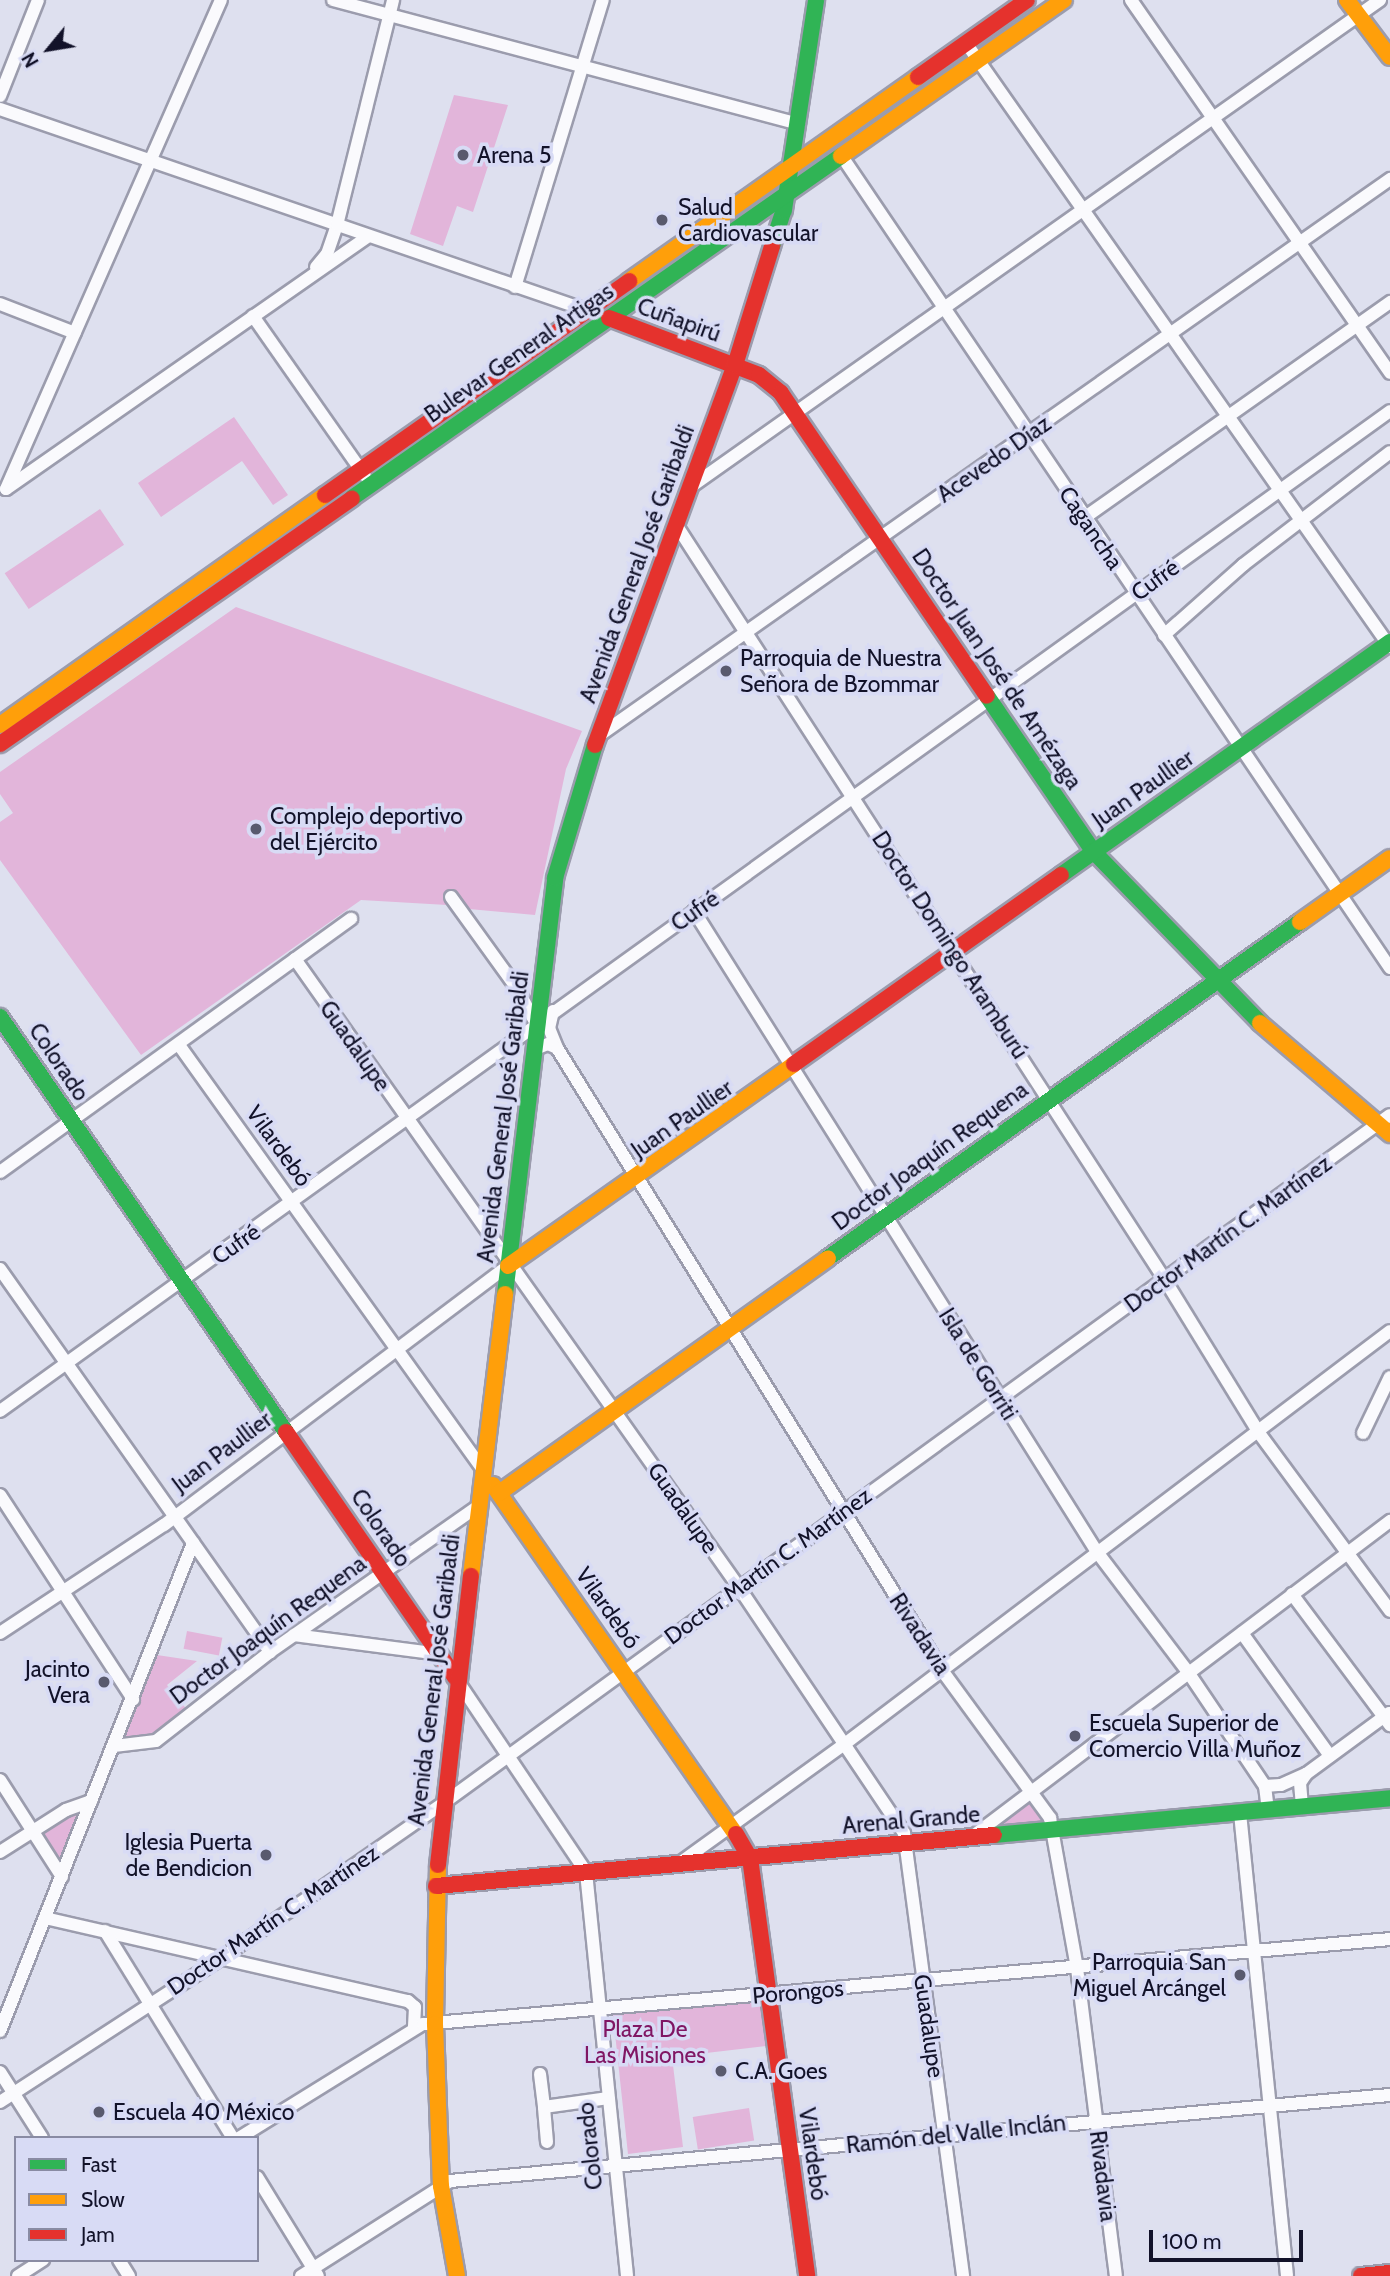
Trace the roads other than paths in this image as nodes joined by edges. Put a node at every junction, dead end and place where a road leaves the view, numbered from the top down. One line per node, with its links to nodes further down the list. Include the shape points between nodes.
1 (38, 0): 19 (street)
2 (221, 0): 24 (street)
3 (333, 0): 12 (street)
4 (393, 0): 12 (street)
5 (603, 0): 17 (street)
6 (816, 0): 22 (street, Avenida General José Garibaldi)
7 (1027, 0): 14 (street, Bulevar General Artigas)
8 (1064, 0): 16 (street, Bulevar General Artigas)
9 (1131, 0): 21 (street)
10 (1347, 0): 13 (street)
11 (1380, 0): 13 (street)
12 (390, 15): 17 (street); 29 (street)
13 (1359, 16): 15 (street); 21 (street)
14 (966, 43): 16 (street); 18 (street, Bulevar General Artigas)
15 (1390, 57)
16 (978, 59): 23 (street, Bulevar General Artigas); 28 (street)
17 (584, 69): 22 (street); 37 (street)
18 (914, 80): 25 (street, Bulevar General Artigas); 27 (street, via 901,99 801,170)
19 (0, 96)
20 (0, 109): 24 (street)
21 (1216, 118): 28 (street); 33 (street)
22 (799, 124): 25 (street, Avenida General José Garibaldi)
23 (841, 155): 27 (street, Bulevar General Artigas); 41 (street, Cagancha)
24 (149, 162): 29 (street); 45 (street)
25 (792, 164): 27 (street, Avenida General José Garibaldi); 30 (street, Bulevar General Artigas); 31 (street, via 780,187 739,217)
26 (1390, 179): 33 (street, Acevedo Díaz)
27 (787, 195): 31 (street, Bulevar General Artigas); 47 (street, Avenida General José Garibaldi)
28 (1085, 211): 41 (street); 46 (street)
29 (337, 225): 32 (street); 36 (street, via 327,254)
30 (699, 229): 34 (street); 35 (street, Bulevar General Artigas)
31 (731, 232): 34 (street, Bulevar General Artigas)
32 (368, 236): 36 (street); 37 (street)
33 (1302, 242): 44 (street); 46 (street, Acevedo Díaz)
34 (711, 246): 43 (street, Bulevar General Artigas)
35 (664, 253): 40 (street, Bulevar General Artigas); 43 (street, via 650,275 610,304)
36 (311, 274): 42 (street)
37 (515, 287): 40 (street)
38 (1390, 302): 44 (street)
39 (0, 304): 45 (street)
40 (584, 309): 43 (street); 54 (street, Bulevar General Artigas)
41 (944, 310): 50 (street); 52 (street, Cagancha)
42 (253, 316): 54 (street); 57 (street)
43 (609, 318): 47 (street, Cuñapirú); 54 (street, Bulevar General Artigas)
44 (1358, 325): 48 (street); 51 (street)
45 (75, 333): 57 (street)
46 (1172, 335): 51 (street); 52 (street, Acevedo Díaz)
47 (735, 365): 50 (street, Doctor Juan José de Amézaga, via 772,384); 55 (street, Avenida General José Garibaldi)
48 (1390, 373)
49 (1390, 411): 56 (street, Cufré)
50 (796, 416): 55 (street); 61 (street, Doctor Juan José de Amézaga)
51 (1229, 416): 56 (street); 58 (street)
52 (1028, 436): 58 (street, Cagancha); 61 (street, Acevedo Díaz)
53 (1390, 452): 59 (street)
54 (366, 477): 67 (street, Bulevar General Artigas); 69 (street, Bulevar General Artigas)
55 (689, 489): 60 (street, Avenida General José Garibaldi)
56 (1279, 490): 59 (street); 62 (street, Cufré)
57 (3, 491)
58 (1084, 518): 62 (street, Cagancha)
59 (1302, 522): 64 (street, via 1243,565); 65 (street)
60 (676, 523): 63 (street, Doctor Domingo Aramburú); 68 (street, Avenida General José Garibaldi)
61 (881, 538): 63 (street, Acevedo Díaz); 66 (street, Doctor Juan José de Amézaga)
62 (1136, 593): 64 (street, Cagancha); 66 (street, Cufré)
63 (748, 634): 68 (street, Acevedo Díaz); 71 (street, Doctor Domingo Aramburú)
64 (1164, 635): 70 (street, Cagancha)
65 (1389, 644): 70 (street, Juan Paullier)
66 (990, 698): 71 (street, Cufré); 72 (street, Doctor Juan José de Amézaga)
67 (0, 725)
68 (597, 737): 82 (street, Avenida General José Garibaldi, via 555,878)
69 (0, 744)
70 (1241, 749): 72 (street, Juan Paullier); 74 (street, Cagancha)
71 (855, 797): 76 (street, Cufré); 78 (street, Doctor Domingo Aramburú)
72 (1093, 851): 78 (street, Juan Paullier); 81 (street, Doctor Juan José de Amézaga)
73 (1390, 858): 74 (street, Doctor Joaquín Requena)
74 (1340, 894): 80 (street, Cagancha); 81 (street, Doctor Joaquín Requena)
75 (451, 897): 83 (street)
76 (694, 911): 84 (street, Cufré); 90 (street, Isla de Gorriti)
77 (351, 919): 79 (street)
78 (954, 951): 90 (street, Juan Paullier); 91 (street, Doctor Domingo Aramburú)
79 (295, 959): 87 (street); 93 (street, Guadalupe)
80 (1390, 968)
81 (1215, 981): 91 (street, Doctor Joaquín Requena); 94 (street, Doctor Juan José de Amézaga, via 1322,1080)
82 (541, 984): 83 (street); 86 (street, Avenida General José Garibaldi)
83 (518, 990): 86 (street)
84 (553, 1011): 86 (street, Cufré); 88 (street, Rivadavia, via 549,1028)
85 (0, 1017): 92 (street, Colorado)
86 (536, 1024): 89 (street, Avenida General José Garibaldi); 93 (street, Cufré)
87 (178, 1045): 92 (street); 97 (street, Vilardebó)
88 (557, 1048): 89 (street, via 548,1044); 96 (street, Rivadavia)
89 (533, 1050): 99 (street, Avenida General José Garibaldi)
90 (793, 1068): 96 (street, Juan Paullier); 98 (street, Isla de Gorriti)
91 (1048, 1099): 98 (street, Doctor Joaquín Requena); 101 (street, Doctor Domingo Aramburú)
92 (71, 1120): 95 (street); 102 (street, Colorado)
93 (408, 1120): 97 (street, Cufré); 99 (street, Guadalupe)
94 (1386, 1124): 101 (street, Doctor Martín C. Martínez)
95 (0, 1172)
96 (638, 1179): 99 (street, Juan Paullier); 103 (street, Rivadavia)
97 (292, 1203): 102 (street, Cufré); 105 (street, Vilardebó)
98 (884, 1216): 103 (street, Doctor Joaquín Requena); 108 (street, Isla de Gorriti)
99 (508, 1266): 105 (street, Juan Paullier); 109 (street, Guadalupe); 114 (street, Avenida General José Garibaldi)
100 (0, 1269): 106 (street)
101 (1165, 1280): 108 (street, Doctor Martín C. Martínez); 112 (street, Doctor Domingo Aramburú)
102 (183, 1282): 106 (street, Cufré); 111 (street, Colorado)
103 (729, 1327): 109 (street, Doctor Joaquín Requena); 118 (street, Rivadavia)
104 (1390, 1331): 112 (street)
105 (398, 1351): 111 (street, Juan Paullier); 114 (street, Vilardebó)
106 (66, 1364): 110 (street, Cufré); 119 (street)
107 (1390, 1377): 113 (street)
108 (1001, 1401): 118 (street, Doctor Martín C. Martínez); 122 (street, Isla de Gorriti)
109 (614, 1410): 115 (street, Doctor Joaquín Requena); 125 (street, Guadalupe)
110 (0, 1411)
111 (286, 1431): 119 (street, Juan Paullier); 124 (street, Colorado)
112 (1259, 1433): 122 (street); 123 (street, Doctor Domingo Aramburú)
113 (1363, 1433)
114 (481, 1467): 115 (street, Vilardebó); 117 (street, Avenida General José Garibaldi)
115 (499, 1493): 135 (street, Vilardebó)
116 (0, 1495): 126 (street)
117 (477, 1507): 124 (street, Doctor Joaquín Requena); 137 (street, Avenida General José Garibaldi)
118 (843, 1512): 125 (street, Doctor Martín C. Martínez); 134 (street, Rivadavia)
119 (174, 1517): 121 (street); 126 (street, Juan Paullier)
120 (1390, 1521): 123 (street)
121 (193, 1544): 132 (street); 138 (street)
122 (1097, 1552): 134 (street); 136 (street, Isla de Gorriti)
123 (1347, 1552): 127 (street); 128 (street, Doctor Domingo Aramburú)
124 (384, 1573): 131 (street, Doctor Joaquín Requena); 133 (street, Colorado)
125 (737, 1586): 135 (street, Doctor Martín C. Martínez); 140 (street, Guadalupe)
126 (62, 1593): 129 (street, Juan Paullier); 138 (street)
127 (1292, 1594): 130 (street); 139 (street)
128 (1390, 1611)
129 (0, 1633)
130 (1242, 1633): 136 (street); 143 (street)
131 (294, 1635): 132 (street, Doctor Joaquín Requena); 133 (street)
132 (270, 1653): 141 (street, Doctor Joaquín Requena, via 156,1741)
133 (440, 1654): 137 (street, Colorado)
134 (941, 1669): 140 (street); 147 (street, Rivadavia)
135 (625, 1671): 142 (street, Doctor Martín C. Martínez); 154 (street, Vilardebó)
136 (1188, 1672): 146 (street, Isla de Gorriti); 147 (street)
137 (455, 1677): 142 (street, Colorado); 150 (street, Avenida General José Garibaldi)
138 (133, 1699): 141 (street)
139 (1388, 1718): 143 (street)
140 (846, 1743): 154 (street); 158 (street, Guadalupe, via 904,1833)
141 (114, 1746): 149 (street)
142 (509, 1756): 150 (street, Doctor Martín C. Martínez); 162 (street, Colorado)
143 (1330, 1756): 144 (street)
144 (1306, 1774): 146 (street, via 1281,1785); 151 (street, via 1300,1783)
145 (0, 1780): 156 (street)
146 (1265, 1786): 152 (street, Isla de Gorriti)
147 (1032, 1792): 155 (street, Rivadavia); 157 (street)
148 (1390, 1798): 151 (street, Arenal Grande)
149 (91, 1801): 156 (street); 163 (street)
150 (441, 1805): 164 (street, Avenida General José Garibaldi); 169 (street, Doctor Martín C. Martínez)
151 (1302, 1806): 152 (street, Arenal Grande)
152 (1268, 1809): 153 (street, Arenal Grande)
153 (1240, 1813): 155 (street, Arenal Grande); 168 (street)
154 (732, 1826): 160 (street, Vilardebó); 161 (street)
155 (1056, 1830): 157 (street, Arenal Grande); 170 (street, Rivadavia)
156 (33, 1831): 159 (street); 163 (street)
157 (970, 1838): 158 (street, Arenal Grande)
158 (906, 1844): 160 (street, Arenal Grande); 171 (street, Guadalupe)
159 (0, 1852)
160 (750, 1858): 161 (street, Arenal Grande); 172 (street, Vilardebó)
161 (678, 1864): 162 (street, Arenal Grande)
162 (586, 1872): 164 (street, Arenal Grande); 174 (street, Colorado)
163 (62, 1877): 165 (street)
164 (436, 1886): 175 (street, Avenida General José Garibaldi)
165 (45, 1918): 166 (street); 177 (street)
166 (105, 1931): 169 (street); 173 (street)
167 (1390, 1939): 168 (street, Porongos)
168 (1256, 1951): 170 (street, Porongos); 184 (street)
169 (220, 1959): 173 (street, Doctor Martín C. Martínez); 176 (street, via 408,2001 415,2007)
170 (1077, 1968): 171 (street, Porongos); 186 (street, Rivadavia)
171 (923, 1982): 172 (street, Porongos); 190 (street, Guadalupe)
172 (768, 1995): 174 (street, Porongos); 192 (street, Vilardebó)
173 (149, 2004): 180 (street, Doctor Martín C. Martínez); 188 (street)
174 (598, 2010): 175 (street, Porongos); 182 (street, Colorado)
175 (435, 2024): 176 (street, Porongos); 195 (street, Avenida General José Garibaldi)
176 (414, 2027): 189 (street, Porongos)
177 (0, 2031)
178 (0, 2072): 180 (street)
179 (540, 2074): 185 (street)
180 (13, 2093): 183 (street, Doctor Martín C. Martínez); 187 (street)
181 (1390, 2095): 184 (street, Ramón del Valle Inclán)
182 (608, 2098): 185 (street); 193 (street, Colorado)
183 (0, 2102)
184 (1271, 2104): 186 (street, Ramón del Valle Inclán); 206 (street)
185 (544, 2107): 191 (street)
186 (1096, 2119): 190 (street, Ramón del Valle Inclán); 205 (street, Rivadavia)
187 (41, 2136)
188 (232, 2136)
189 (242, 2136)
190 (944, 2137): 192 (street, Ramón del Valle Inclán); 204 (street, Guadalupe)
191 (547, 2142)
192 (790, 2150): 193 (street, Ramón del Valle Inclán); 203 (street, Vilardebó)
193 (615, 2169): 195 (street, Ramón del Valle Inclán, via 450,2181); 202 (street, Colorado)
194 (259, 2181): 197 (street)
195 (441, 2186): 197 (street); 201 (street, Avenida General José Garibaldi)
196 (40, 2262): 199 (street)
197 (315, 2272): 200 (street)
198 (1390, 2273): 207 (street)
199 (18, 2276)
200 (301, 2276)
201 (457, 2276)
202 (627, 2276)
203 (807, 2276)
204 (963, 2276)
205 (1116, 2276)
206 (1287, 2276)
207 (1362, 2276)

